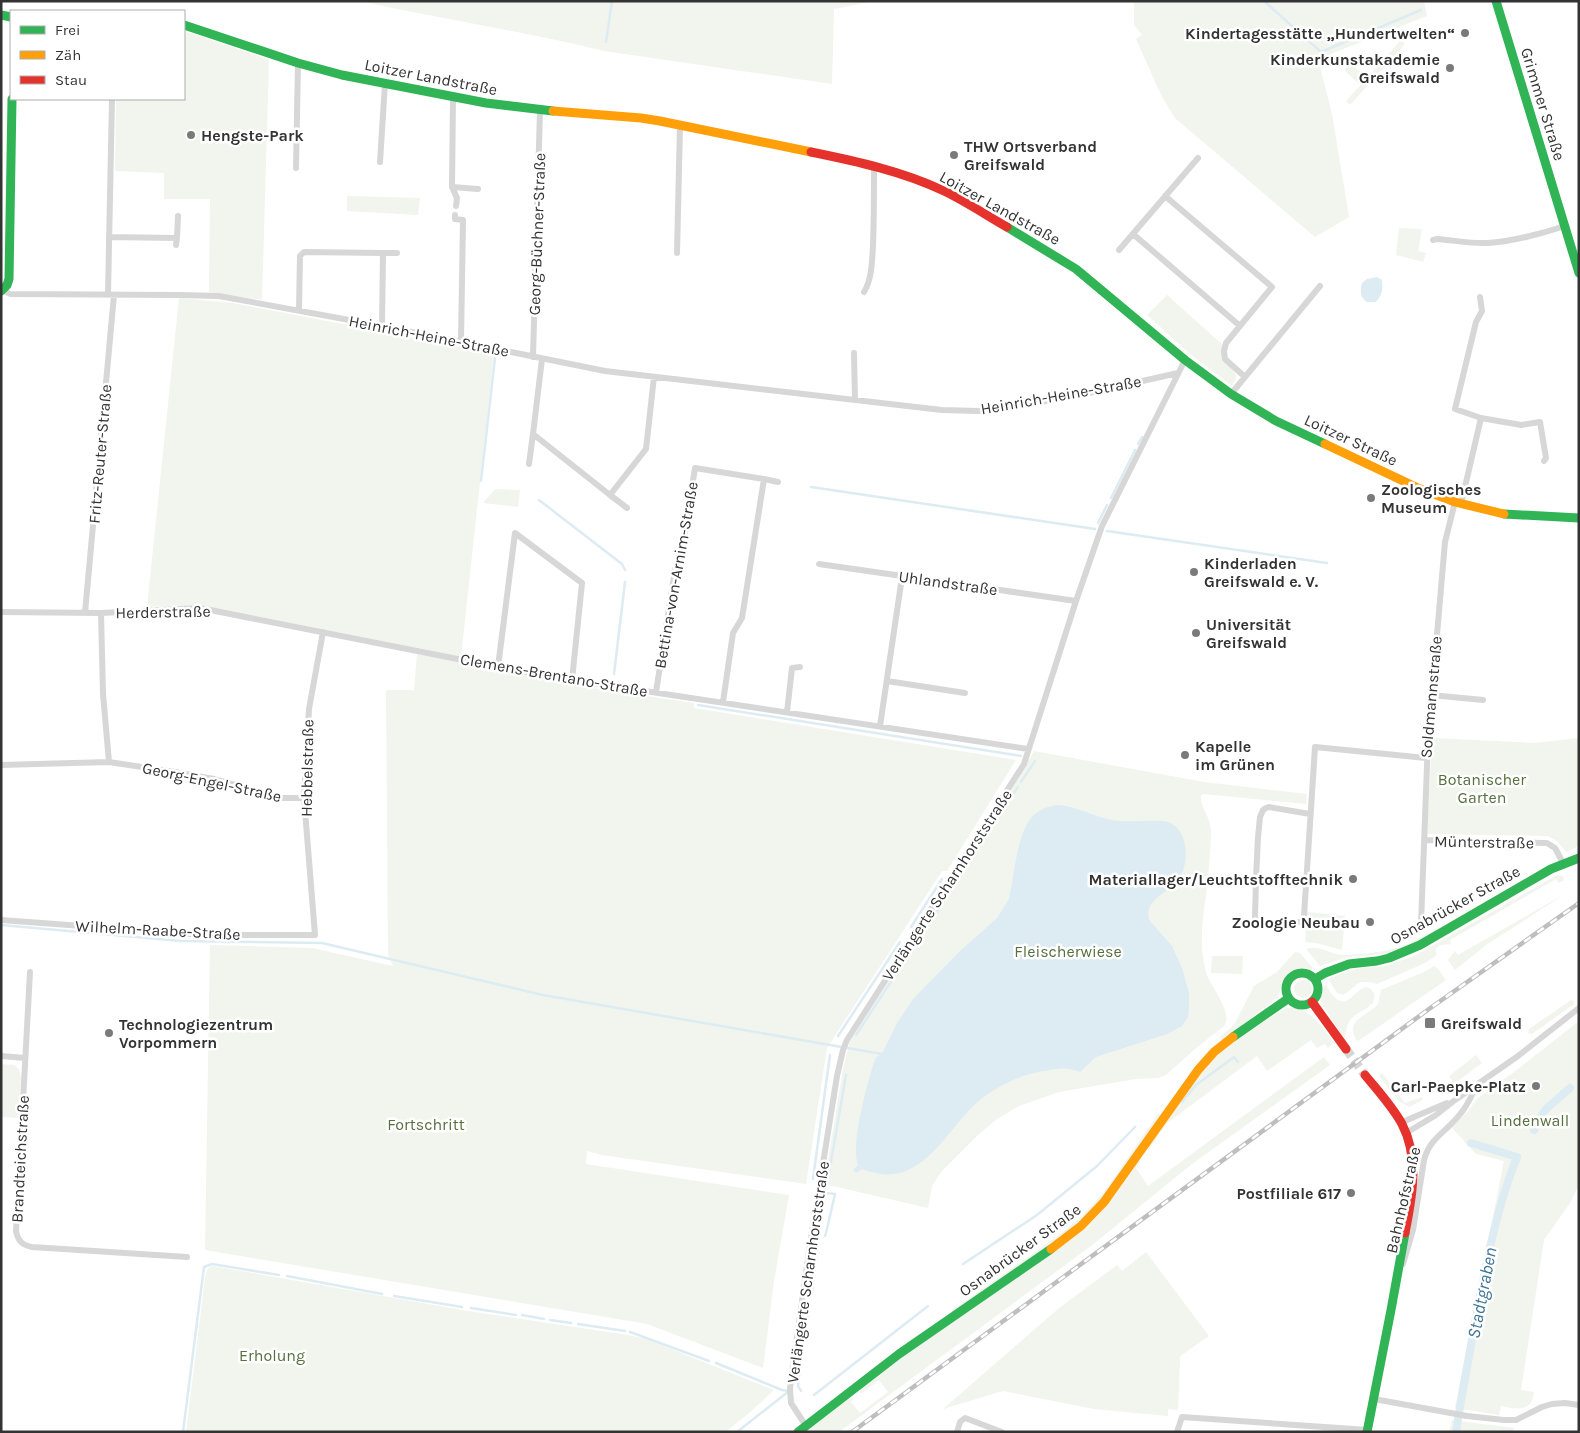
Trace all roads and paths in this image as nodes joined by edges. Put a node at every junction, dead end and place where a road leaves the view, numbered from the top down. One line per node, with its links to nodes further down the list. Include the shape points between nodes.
1 (1496, 1): 20 (main road, Grimmer Straße)
2 (185, 25): 3 (main road, Loitzer Landstraße)
3 (298, 63): 4 (main road, Loitzer Landstraße); 13 (street)
4 (384, 84): 5 (main road, Loitzer Landstraße); 11 (street)
5 (453, 97): 8 (main road, Loitzer Landstraße); 14 (street)
6 (12, 100): 32 (main road, via 9,279)
7 (112, 100): 22 (street, Fritz-Reuter-Straße)
8 (540, 110): 9 (main road, Loitzer Landstraße, via 641,118); 41 (street, Georg-Büchner-Straße)
9 (680, 125): 12 (main road, Loitzer Landstraße); 28 (street)
10 (1198, 158): 16 (street)
11 (380, 162)
12 (874, 167): 33 (street, via 871,265); 43 (main road, Loitzer Landstraße, via 944,191 1032,241 1076,269)
13 (296, 168)
14 (452, 187): 15 (street); 17 (street, via 457,198)
15 (478, 189)
16 (1165, 196): 21 (street); 38 (street, via 1272,288)
17 (456, 206)
18 (455, 215): 39 (street, via 455,219 463,220)
19 (178, 216): 22 (street, via 177,242)
20 (1565, 226): 24 (street); 30 (main road, Grimmer Straße)
21 (1133, 234): 25 (street); 38 (street)
22 (109, 237): 34 (street, Fritz-Reuter-Straße)
23 (1433, 240): 24 (street)
24 (1488, 243): 26 (street)
25 (1119, 250)
26 (1486, 252)
27 (383, 253): 29 (street); 36 (street, via 304,252 300,256); 37 (street)
28 (677, 253)
29 (397, 254)
30 (1579, 273)
31 (1320, 286): 46 (street)
32 (2, 291): 34 (street, Heinrich-Heine-Straße, via 10,294)
33 (864, 292)
34 (111, 294): 36 (street, Heinrich-Heine-Straße, via 207,295); 63 (street, Fritz-Reuter-Straße, via 100,462)
35 (1480, 297): 49 (street, via 1482,311 1476,322 1455,409)
36 (299, 310): 37 (street, Heinrich-Heine-Straße)
37 (382, 326): 39 (street, Heinrich-Heine-Straße)
38 (1240, 326): 46 (street, via 1226,343 1224,351 1225,359)
39 (461, 341): 41 (street, Heinrich-Heine-Straße)
40 (854, 353): 48 (street)
41 (533, 357): 42 (street, Heinrich-Heine-Straße)
42 (542, 359): 45 (street, Heinrich-Heine-Straße); 50 (street)
43 (1185, 360): 44 (street, Verlängerte Scharnhorststraße); 47 (main road, Loitzer Straße)
44 (1178, 373): 48 (street, Heinrich-Heine-Straße, via 1071,397 978,411); 61 (street, Verlängerte Scharnhorststraße, via 1102,526)
45 (654, 377): 48 (street, Heinrich-Heine-Straße); 55 (street, via 646,449)
46 (1245, 377): 47 (street)
47 (1230, 394): 56 (main road, Loitzer Straße, via 1293,430)
48 (855, 400)
49 (1481, 418): 51 (street, via 1521,425 1540,422); 56 (street, Soldmannstraße)
50 (533, 434): 52 (street); 55 (street)
51 (1544, 461)
52 (529, 464)
53 (764, 479): 54 (street, Bettina-von-Arnim-Straße); 70 (street, Bettina-von-Arnim-Straße, via 695,468); 74 (street, via 742,618 733,633)
54 (778, 482)
55 (610, 495): 57 (street)
56 (1458, 503): 58 (main road, Loitzer Straße, via 1500,514); 72 (street, Soldmannstraße, via 1445,542)
57 (627, 508)
58 (1579, 518)
59 (819, 564): 60 (street, Uhlandstraße)
60 (902, 577): 61 (street, Uhlandstraße); 69 (street)
61 (1076, 601): 77 (street, Verlängerte Scharnhorststraße)
62 (1, 612): 63 (street, Herderstraße)
63 (85, 613): 64 (street, Herderstraße)
64 (101, 613): 65 (street, Herderstraße, via 199,608); 79 (street)
65 (322, 632): 66 (street, Clemens-Brentano-Straße); 81 (street, Hebbelstraße, via 308,709)
66 (498, 667): 68 (street, Clemens-Brentano-Straße); 68 (street, via 515,533 582,583)
67 (800, 667): 75 (street, via 792,668)
68 (572, 680): 70 (street, Clemens-Brentano-Straße)
69 (887, 681): 71 (street); 76 (street)
70 (656, 692): 74 (street, Clemens-Brentano-Straße)
71 (965, 693)
72 (1431, 695): 73 (street); 78 (street, Soldmannstraße)
73 (1483, 700)
74 (723, 702): 75 (street, Clemens-Brentano-Straße)
75 (787, 712): 76 (street, Clemens-Brentano-Straße)
76 (880, 726): 77 (street, Clemens-Brentano-Straße)
77 (1028, 749): 106 (street, Verlängerte Scharnhorststraße, via 1024,764 844,1047 809,1251 790,1388 791,1403)
78 (1426, 758): 82 (street, via 1315,747); 83 (street, Soldmannstraße)
79 (109, 762): 80 (street, Georg-Engel-Straße); 81 (street, Georg-Engel-Straße, via 214,780 282,798)
80 (1, 766)
81 (304, 798): 88 (street, Hebbelstraße)
82 (1310, 814): 82 (street, via 1303,920 1256,923 1258,837 1262,812 1269,807)
83 (1424, 840): 85 (street, Münterstraße, via 1547,843 1555,848); 87 (street, Soldmannstraße)
84 (1579, 858): 85 (main road, Osnabrücker Straße)
85 (1563, 863): 90 (main road, Osnabrücker Straße, via 1420,945 1377,961 1349,964)
86 (1, 920): 88 (street, Wilhelm-Raabe-Straße, via 204,935)
87 (1421, 924)
88 (315, 935)
89 (30, 972): 96 (street, Brandteichstraße)
90 (1315, 979): 91 (main road, Osnabrücker Straße, via 1301,973 1291,978 1287,987); 92 (main road, via 1318,994)
91 (1289, 998): 92 (main road, via 1302,1005); 106 (main road, Osnabrücker Straße, via 1214,1052 1185,1087 1104,1202 1081,1226 899,1354)
92 (1312, 1002): 94 (main road)
93 (1579, 1008): 98 (street, Bahnhofstraße)
94 (1346, 1049)
95 (1, 1056): 96 (street)
96 (25, 1058): 102 (street, Brandteichstraße, via 16,1231 21,1243)
97 (1365, 1075): 100 (main road)
98 (1477, 1085): 99 (street, Bahnhofstraße); 103 (street, Bahnhofstraße, via 1460,1115 1428,1150 1410,1243)
99 (1455, 1100): 100 (street, Bahnhofstraße); 101 (street, Bahnhofstraße)
100 (1400, 1123): 101 (main road, Bahnhofstraße)
101 (1406, 1133): 103 (main road, Bahnhofstraße, via 1412,1153 1414,1180)
102 (187, 1257)
103 (1398, 1278): 104 (main road, Bahnhofstraße)
104 (1374, 1399): 105 (street, via 1504,1420 1516,1420 1552,1404); 107 (main road, Bahnhofstraße)
105 (1579, 1405)
106 (802, 1429)
107 (1367, 1431): 110 (street, via 1182,1417)
108 (957, 1432): 109 (street, via 965,1418)
109 (1002, 1432)
110 (1177, 1432)

